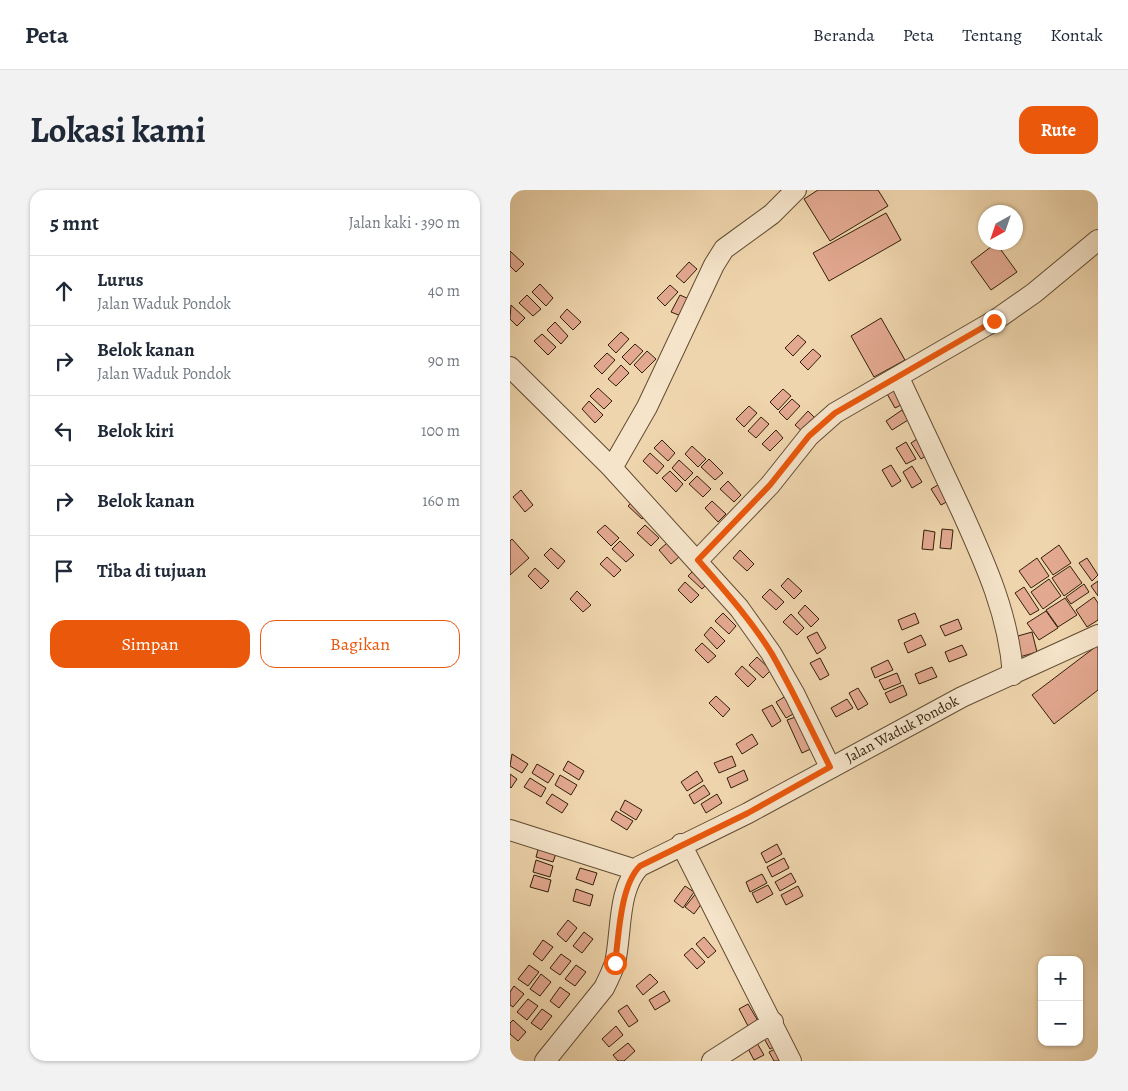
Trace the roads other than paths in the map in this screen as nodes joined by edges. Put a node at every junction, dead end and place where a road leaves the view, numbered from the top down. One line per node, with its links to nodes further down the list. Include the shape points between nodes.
1 (796, 190): 5 (street, via 772,214 724,249 647,407)
2 (1098, 240): 4 (street, via 994,321)
3 (510, 367): 5 (street)
4 (899, 378): 6 (street, via 835,413 809,436 770,485); 8 (street, via 1001,606 1011,647)
5 (612, 468): 6 (street)
6 (698, 560): 9 (street, via 740,608 771,653)
7 (1098, 635): 8 (street, Jalan Waduk Pondok)
8 (1013, 675): 9 (street, Jalan Waduk Pondok)
9 (830, 767): 11 (street, Jalan Waduk Pondok, via 748,813)
10 (510, 830): 12 (street)
11 (681, 844): 12 (street, Jalan Waduk Pondok); 13 (street)
12 (636, 870): 14 (street, via 627,890 610,976 604,988)
13 (773, 1022): 15 (street); 16 (street)
14 (545, 1061)
15 (712, 1061)
16 (791, 1061)

